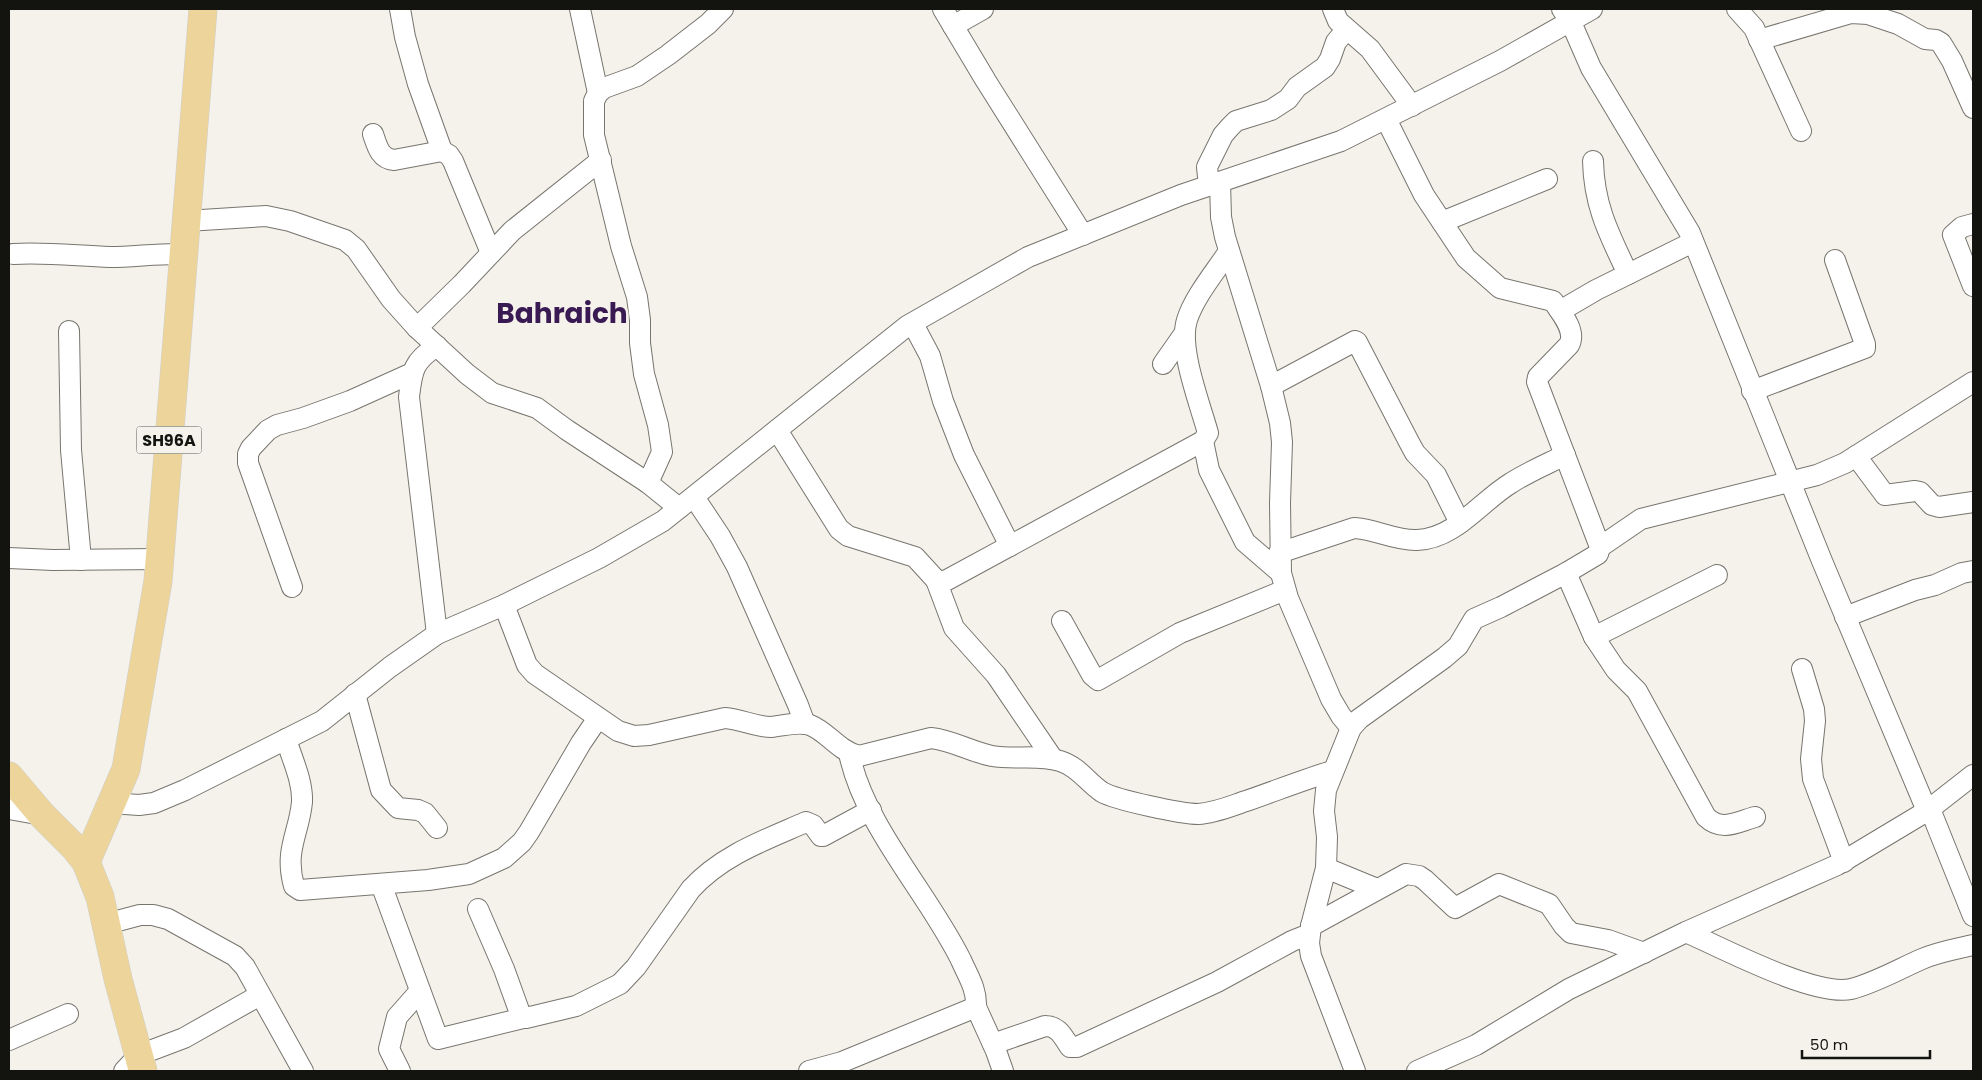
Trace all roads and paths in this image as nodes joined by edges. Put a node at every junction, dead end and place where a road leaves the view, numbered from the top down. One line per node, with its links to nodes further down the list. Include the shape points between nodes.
1 (203, 9): 24 (main road, SH96A)
2 (400, 9): 19 (street, via 418,84)
3 (580, 9): 13 (street)
4 (723, 9): 13 (street, via 708,24 637,76)
5 (983, 9): 10 (street)
6 (1333, 9): 11 (street, via 1338,22)
7 (1592, 9): 9 (street)
8 (1737, 9): 12 (street, via 1754,28)
9 (1566, 14): 14 (street, via 1500,61); 28 (street, via 1591,68)
10 (948, 17): 27 (street)
11 (1346, 30): 14 (street, via 1370,49); 23 (street, via 1336,42 1325,67 1297,87 1288,99 1270,110 1236,121 1230,127 1207,167)
12 (1759, 40): 15 (street, via 1851,12 1876,17 1941,43); 17 (street)
13 (598, 93): 20 (street, via 593,116)
14 (1412, 106): 16 (street)
15 (1973, 108)
16 (1386, 119): 23 (street, via 1341,141); 25 (street, via 1424,195)
17 (1801, 131)
18 (372, 134): 19 (street, via 388,160)
19 (442, 151): 30 (street, via 454,161)
20 (601, 160): 30 (street, via 538,208); 51 (street, via 621,246 637,297 644,374 660,434 662,452)
21 (1593, 161): 34 (street, via 1597,202)
22 (1547, 178): 25 (street)
23 (1214, 184): 27 (street); 29 (street)
24 (186, 221): 32 (main road, SH96A); 38 (street, via 266,216 346,240)
25 (1442, 222): 36 (street, via 1466,258 1500,288 1553,301)
26 (1973, 224): 35 (street, via 1962,226 1953,235)
27 (1083, 235): 37 (street, via 1028,257)
28 (1693, 242): 34 (street); 46 (street)
29 (1229, 251): 40 (street, via 1195,304); 45 (street)
30 (491, 253): 38 (street)
31 (13, 254): 32 (street, via 108,257)
32 (183, 254): 62 (main road, SH96A)
33 (1836, 260): 46 (street, via 1864,348)
34 (1628, 274): 36 (street)
35 (1973, 286)
36 (1560, 311): 49 (street, via 1572,334 1571,340 1537,382)
37 (913, 324): 47 (street); 57 (street, via 930,356 964,455)
38 (417, 328): 41 (street)
39 (69, 331): 61 (street, via 71,450)
40 (1184, 334): 42 (street); 48 (street, via 1187,359 1208,433)
41 (437, 346): 43 (street, via 426,353); 53 (street, via 492,393 537,408)
42 (1163, 364)
43 (412, 373): 68 (street, via 350,401 277,425 251,448 248,463); 72 (street, via 409,398)
44 (1973, 382): 50 (street)
45 (1270, 386): 56 (street, via 1358,342 1415,453 1436,476); 59 (street, via 1282,442)
46 (1752, 391): 52 (street)
47 (777, 430): 55 (street); 66 (street, via 839,529 857,540 915,556)
48 (1203, 441): 57 (street); 67 (street, via 1209,470 1245,542)
49 (1565, 455): 56 (street, via 1509,484); 58 (street)
50 (1856, 456): 52 (street, via 1817,475); 54 (street, via 1885,495 1920,492 1932,505 1939,507)
51 (657, 465): 53 (street); 55 (street)
52 (1789, 481): 58 (street, via 1641,519); 70 (street)
53 (648, 483): 55 (street)
54 (1973, 502)
55 (686, 503): 69 (street, via 663,521 599,558); 77 (street, via 720,536 737,567)
56 (1460, 523): 59 (street, via 1431,538 1417,541 1354,528)
57 (1010, 546): 66 (street, via 947,580)
58 (1600, 547): 64 (street, via 1598,554)
59 (1280, 553): 67 (street)
60 (9, 558): 61 (street)
61 (81, 560): 62 (street)
62 (160, 560): 85 (main road, SH96A, via 126,769)
63 (1973, 571): 70 (street)
64 (1566, 573): 73 (street); 78 (street, via 1474,619 1458,646)
65 (1717, 575): 73 (street)
66 (936, 580): 81 (street, via 954,628 996,675)
67 (1283, 582): 71 (street, via 1180,633 1098,680 1092,675); 78 (street, via 1331,699)
68 (292, 586)
69 (504, 604): 72 (street); 76 (street, via 531,670)
70 (1845, 617): 88 (street)
71 (1062, 620)
72 (437, 634): 75 (street)
73 (1594, 636): 90 (street, via 1616,670 1637,691 1706,817 1719,826)
74 (1802, 669): 93 (street, via 1814,710 1813,779)
75 (355, 694): 79 (street, via 322,721); 91 (street, via 381,790 398,808 418,810)
76 (598, 718): 77 (street, via 618,731 634,736 649,736 725,718 762,726); 95 (street, via 529,832 504,858 470,874)
77 (805, 724): 80 (street)
78 (1351, 728): 82 (street)
79 (286, 739): 85 (street, via 154,803); 95 (street, via 302,793 290,853 294,886 300,890)
80 (849, 753): 81 (street, via 871,755 930,738 948,740 990,756); 87 (street, via 856,783)
81 (1053, 759): 82 (street, via 1076,768 1102,792 1114,797 1198,814 1219,810)
82 (1332, 771): 94 (street, via 1324,811)
83 (1973, 775): 88 (street)
84 (9, 776): 89 (main road)
85 (111, 803): 92 (main road, SH96A)
86 (9, 809): 89 (street)
87 (871, 810): 106 (street, via 936,913 974,988); 108 (street, via 825,835 821,836 813,825 806,822 745,848 702,877 620,984 576,1006)
88 (1929, 810): 93 (street); 98 (street)
89 (42, 815): 92 (main road)
90 (1755, 817)
91 (437, 828)
92 (86, 862): 99 (main road, via 100,897)
93 (1844, 862): 101 (street)
94 (1326, 868): 96 (street); 100 (street)
95 (380, 884): 104 (street)
96 (1377, 889): 100 (street); 103 (street, via 1406,874 1419,876 1454,908 1499,884 1549,904 1571,933 1608,940)
97 (478, 909): 108 (street)
98 (1973, 916)
99 (106, 924): 105 (street, via 140,915 168,919 235,956); 111 (main road)
100 (1310, 931): 110 (street, via 1217,982 1077,1048 1070,1047 1058,1030 1050,1026); 116 (street, via 1311,956)
101 (1686, 932): 102 (street, via 1792,978 1833,990 1850,989 1924,958); 103 (street)
102 (1973, 945)
103 (1644, 952): 117 (street, via 1569,989 1476,1045)
104 (420, 991): 108 (street, via 438,1039); 113 (street, via 397,1017 389,1049)
105 (260, 995): 111 (street); 112 (street)
106 (976, 1007): 110 (street); 114 (street, via 842,1062)
107 (68, 1014): 109 (street)
108 (523, 1018)
109 (9, 1040)
110 (993, 1044): 115 (street)
111 (136, 1066)
112 (303, 1071)
113 (400, 1071)
114 (810, 1071)
115 (1002, 1071)
116 (1355, 1071)
117 (1417, 1071)

